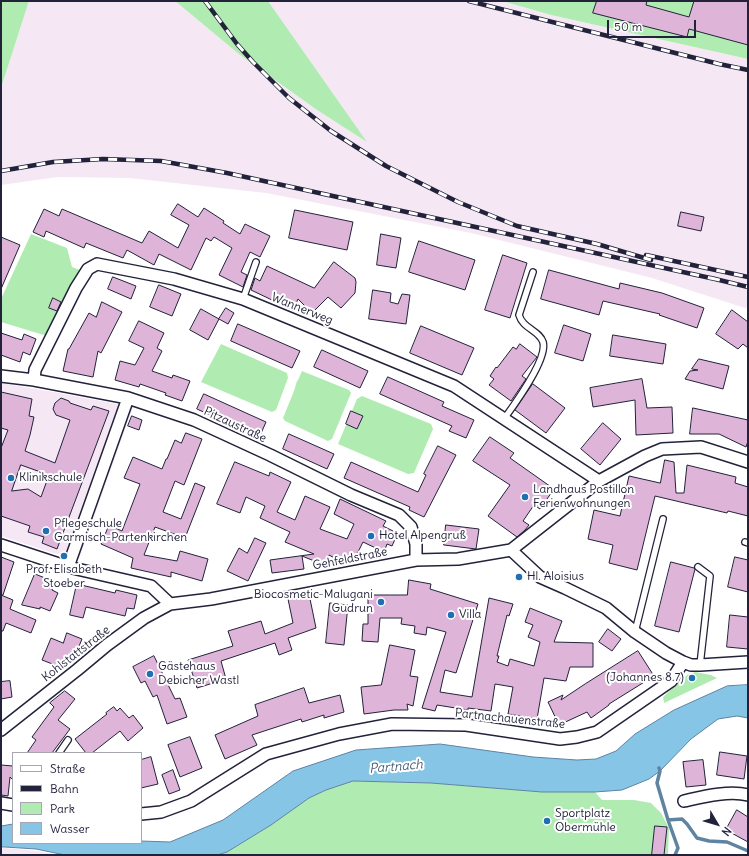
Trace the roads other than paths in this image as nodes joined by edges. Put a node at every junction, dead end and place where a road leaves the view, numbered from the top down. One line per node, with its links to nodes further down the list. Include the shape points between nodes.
1 (256, 262): 3 (lane)
2 (533, 272): 7 (lane, via 519,315 524,325 543,342 543,352 519,398)
3 (243, 299): 5 (street, Wannerweg, via 174,279 97,264 88,269 76,288 35,370); 7 (street, Wannerweg, via 454,386)
4 (1, 376): 5 (street, Pitzaustraße)
5 (34, 380): 6 (street, Pitzaustraße)
6 (128, 398): 13 (street, Pitzaustraße, via 194,420 351,495 399,515 411,528 416,544); 14 (street)
7 (504, 418): 9 (street, Wannerweg)
8 (748, 462): 9 (street, via 702,447 662,449)
9 (599, 482): 12 (street)
10 (663, 519): 17 (lane)
11 (1, 545): 14 (street)
12 (511, 550): 13 (street, Gehfeldstraße, via 458,559); 17 (street, via 540,577 606,608)
13 (416, 560): 16 (street, Gehfeldstraße, via 211,599)
14 (68, 566): 16 (street, via 151,586)
15 (698, 568): 20 (lane, via 710,576)
16 (170, 604): 21 (street, Kohlstattstraße, via 144,618 107,645)
17 (635, 632): 18 (street)
18 (683, 662): 20 (street); 28 (street, Partnachauenstraße, via 671,681 597,732 560,739 466,725 392,724 340,734 266,754 191,801 161,812)
19 (748, 662): 20 (street)
20 (700, 665)
21 (1, 730)
22 (68, 740): 23 (lane)
23 (60, 752)
24 (748, 795): 25 (street, via 709,795)
25 (684, 801)
26 (1, 803): 27 (street)
27 (12, 805)
28 (142, 814)

